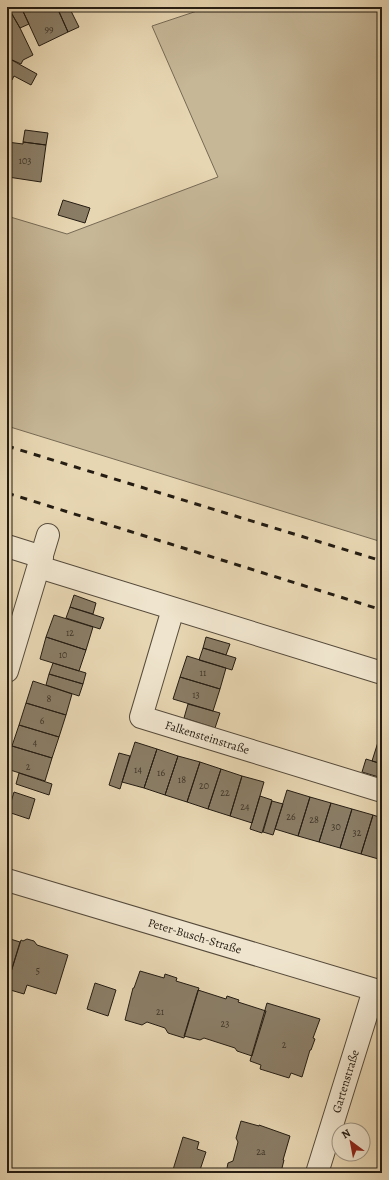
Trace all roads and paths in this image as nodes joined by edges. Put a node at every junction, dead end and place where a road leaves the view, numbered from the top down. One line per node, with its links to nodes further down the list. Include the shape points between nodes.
1 (48, 535): 3 (street)
2 (7, 546): 3 (street)
3 (40, 562): 4 (street); 5 (street)
4 (173, 609): 6 (street); 7 (street, Falkensteinstraße, via 141,717)
5 (7, 671)
6 (382, 673)
7 (382, 791)
8 (7, 880): 9 (street, Peter-Busch-Straße)
9 (378, 991): 10 (street, Gartenstraße)
10 (317, 1173)

